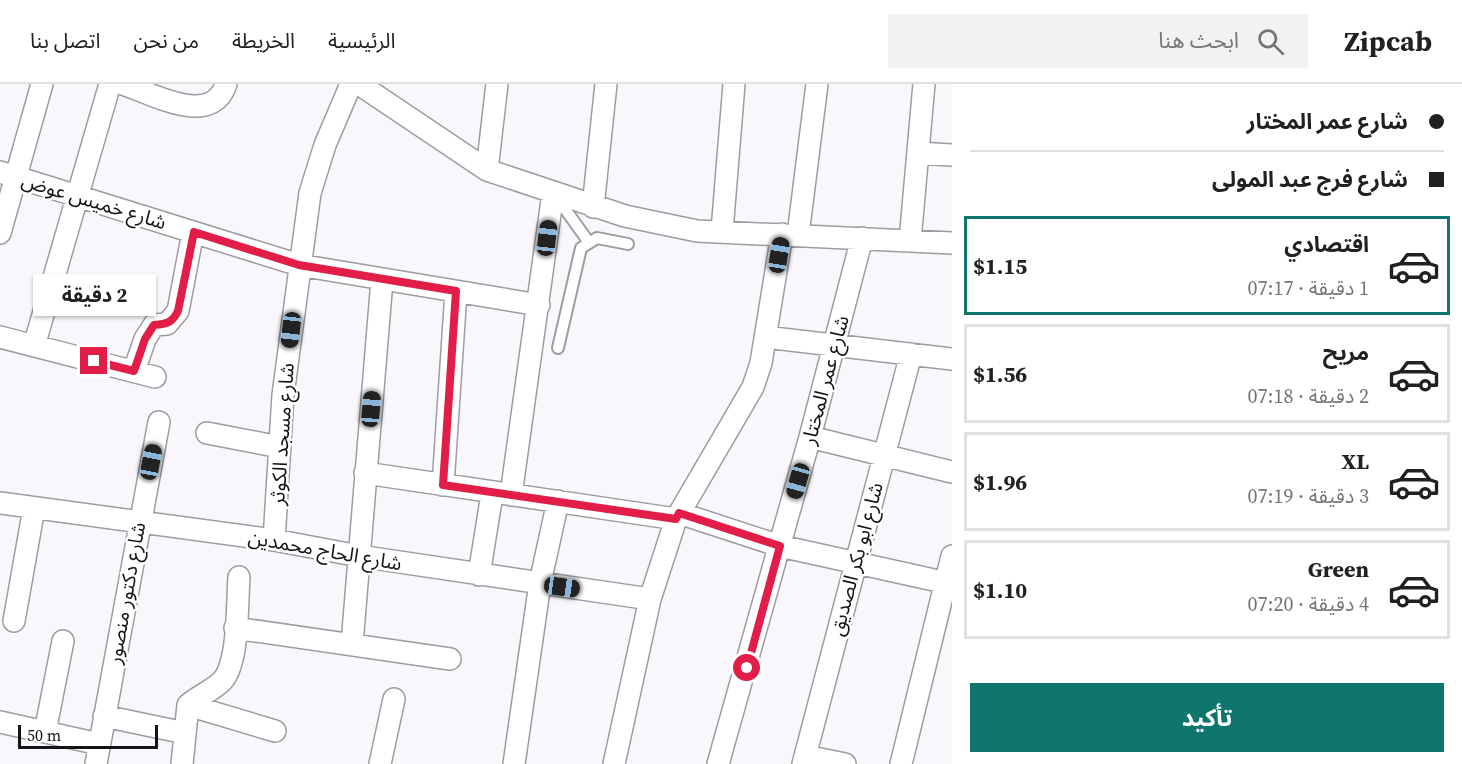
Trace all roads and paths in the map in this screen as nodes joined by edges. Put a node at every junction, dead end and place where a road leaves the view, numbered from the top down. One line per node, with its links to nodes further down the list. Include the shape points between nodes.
1 (42, 84): 16 (street)
2 (110, 84): 18 (street)
3 (123, 84): 4 (street, via 196,108 211,105 222,95)
4 (226, 84)
5 (351, 84): 29 (street, شارع مسجد الكوثر, via 316,171)
6 (359, 84): 12 (street)
7 (497, 84): 15 (street)
8 (606, 84): 19 (street)
9 (734, 84): 20 (street)
10 (817, 84): 23 (street)
11 (924, 84): 13 (street)
12 (380, 91): 15 (street)
13 (918, 153): 14 (street); 26 (street)
14 (952, 155)
15 (487, 170): 17 (street)
16 (8, 174): 18 (street, شارع خميس عوض); 21 (street)
17 (553, 193): 19 (street); 25 (lane); 32 (street)
18 (77, 196): 22 (street, شارع خميس عوض); 35 (street)
19 (593, 207): 20 (street, via 697,231)
20 (722, 231): 23 (street)
21 (0, 232)
22 (194, 232): 29 (street, شارع خميس عوض); 40 (street, via 178,311 167,324 154,325 149,331)
23 (790, 235): 24 (street); 34 (street)
24 (862, 238): 26 (street); 36 (street, شارع عمر المختار)
25 (588, 241): 28 (lane, via 597,238); 37 (lane, via 579,257)
26 (910, 241): 27 (street)
27 (952, 243)
28 (628, 244)
29 (299, 265): 30 (street, شارع خميس عوض); 45 (street, شارع مسجد الكوثر)
30 (382, 280): 31 (street, شارع خميس عوض); 48 (street)
31 (456, 291): 32 (street, شارع خميس عوض); 49 (street)
32 (539, 305): 50 (street)
33 (0, 337): 35 (street)
34 (765, 337): 36 (street); 54 (street, via 761,363 746,403)
35 (34, 346): 40 (street)
36 (835, 346): 38 (street); 44 (street, شارع عمر المختار)
37 (558, 348)
38 (911, 354): 39 (street); 46 (street, شارع ابو بكر الصديق)
39 (952, 359)
40 (134, 371): 41 (street)
41 (155, 377)
42 (159, 422): 55 (street, شارع دكتور منصور)
43 (207, 433): 45 (street)
44 (810, 437): 46 (street); 57 (street, شارع عمر المختار)
45 (280, 447): 56 (street, شارع مسجد الكوثر)
46 (884, 457): 47 (street); 60 (street, شارع ابو بكر الصديق)
47 (952, 472)
48 (366, 473): 49 (street); 58 (street)
49 (443, 485): 50 (street)
50 (502, 494): 51 (street); 61 (street)
51 (558, 501): 54 (street); 63 (street)
52 (0, 503): 53 (street, شارع الحاج محمدين)
53 (34, 508): 55 (street, شارع الحاج محمدين); 66 (street)
54 (677, 516): 57 (street); 65 (street)
55 (139, 522): 56 (street, شارع الحاج محمدين); 73 (street, شارع دكتور منصور)
56 (274, 540): 58 (street, شارع الحاج محمدين)
57 (780, 546): 60 (street); 84 (street, شارع عمر المختار)
58 (358, 556): 61 (street, شارع الحاج محمدين); 69 (street)
59 (952, 556): 64 (street)
60 (854, 564): 64 (street); 79 (street, شارع ابو بكر الصديق)
61 (479, 575): 63 (street, شارع الحاج محمدين)
62 (239, 577): 67 (street)
63 (540, 583): 65 (street, شارع الحاج محمدين); 82 (street)
64 (948, 583): 86 (street)
65 (650, 599): 83 (street)
66 (14, 621)
67 (235, 628): 69 (street); 72 (street, via 228,672 222,681)
68 (63, 641): 76 (street)
69 (352, 644): 70 (street)
70 (450, 659)
71 (394, 699): 81 (street)
72 (188, 705): 75 (street); 77 (street)
73 (104, 716): 77 (street); 78 (street, شارع دكتور منصور)
74 (0, 722): 76 (street)
75 (275, 731)
76 (45, 732): 78 (street)
77 (185, 733): 80 (street)
78 (98, 754)
79 (804, 760): 85 (street)
80 (182, 764)
81 (380, 764)
82 (514, 764)
83 (614, 764)
84 (718, 764)
85 (845, 764)
86 (901, 764)

